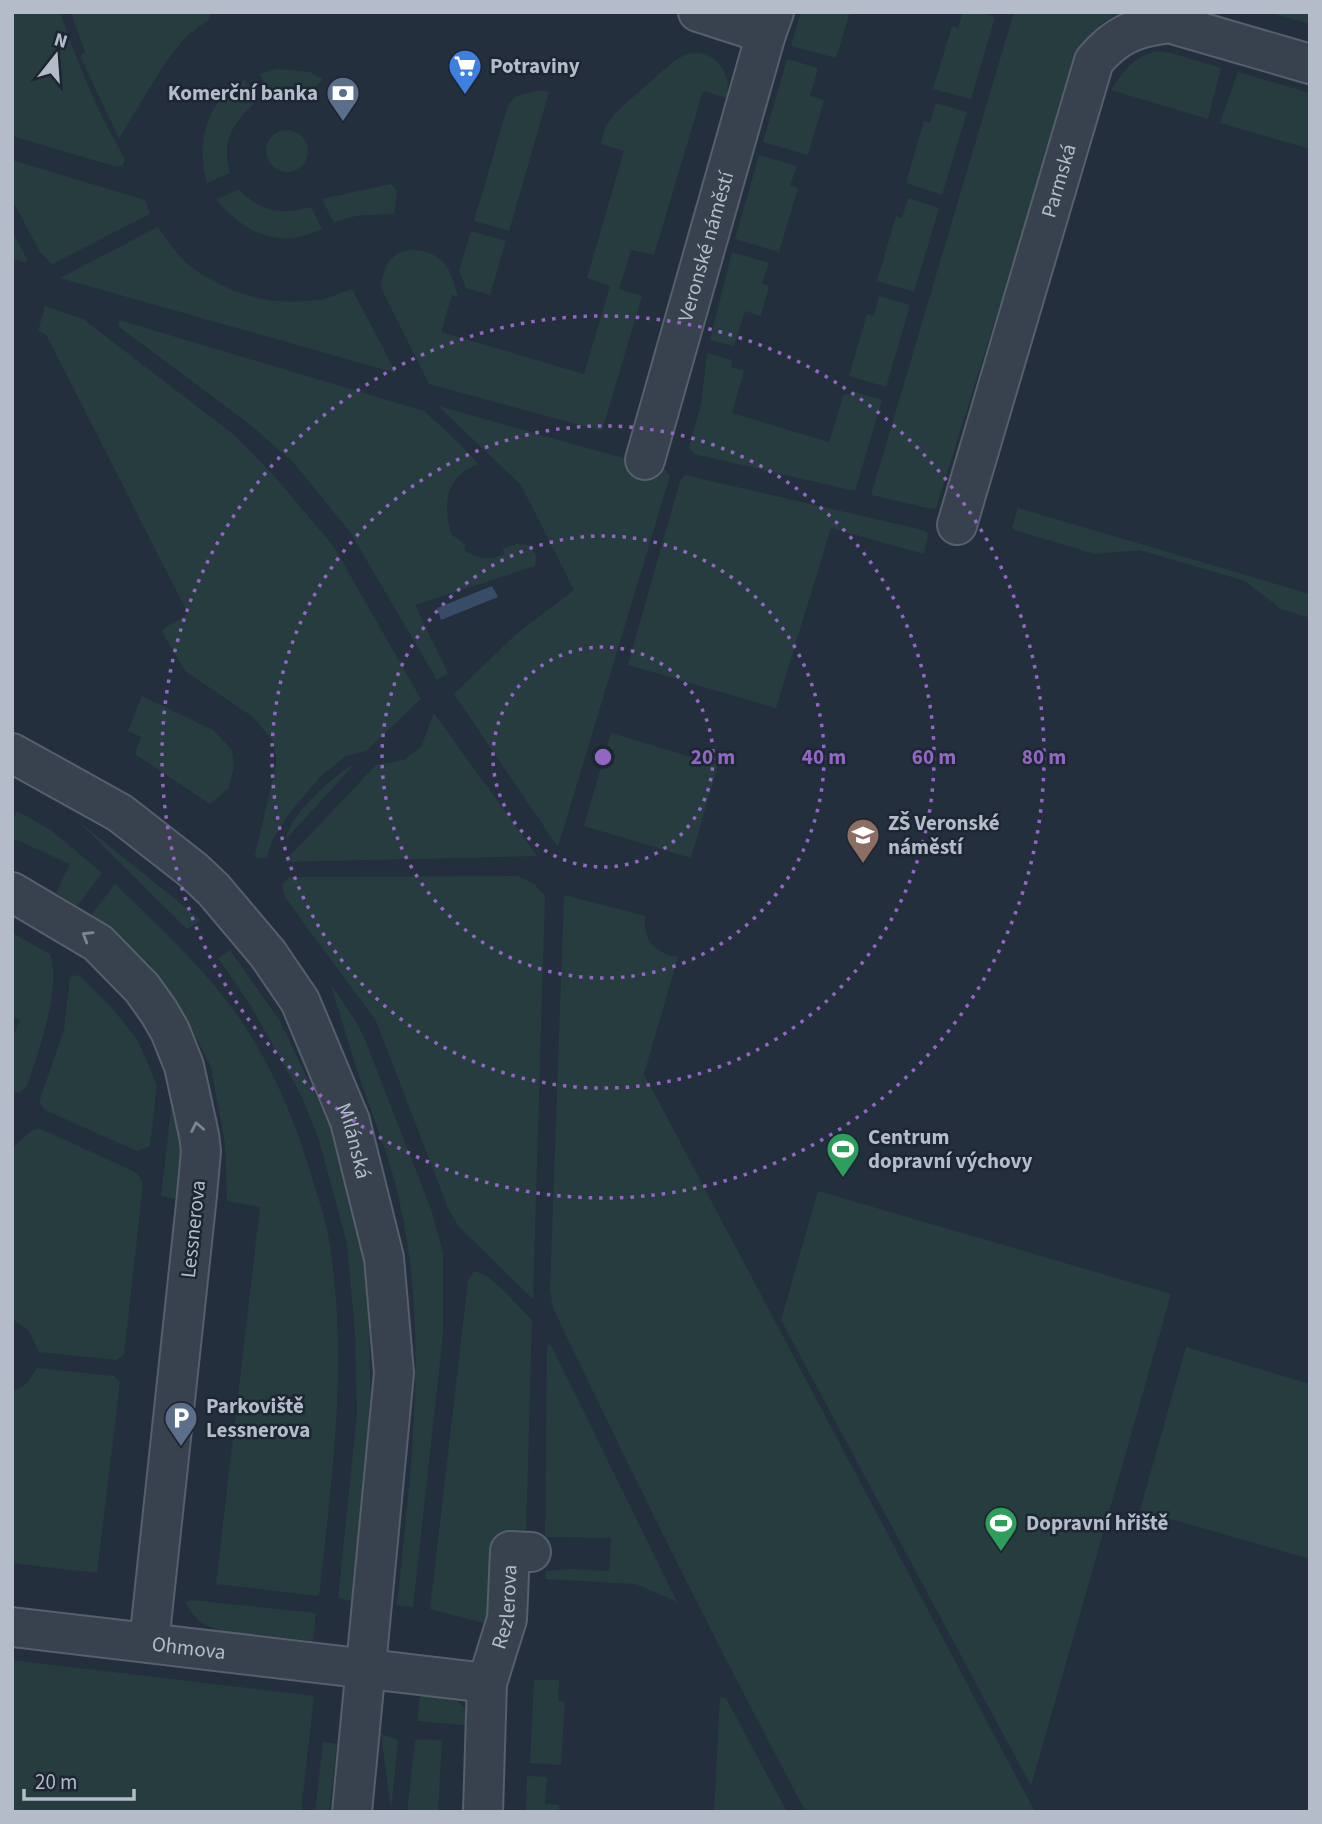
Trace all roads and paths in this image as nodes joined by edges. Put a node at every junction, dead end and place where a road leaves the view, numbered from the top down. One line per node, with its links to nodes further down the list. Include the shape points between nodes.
1 (698, 12): 2 (street, Veronské náměstí)
2 (770, 23): 4 (street, Veronské náměstí)
3 (1310, 64): 5 (street, Parmská, via 1169,23 1111,42 1094,61)
4 (645, 460)
5 (957, 525)
6 (12, 753): 11 (street, Milánská, via 120,813 214,890 300,1001 350,1121 384,1258 394,1373)
7 (12, 892): 10 (street, Lessnerova, one-way to 7, via 197,1195 199,1135 184,1066 170,1031 142,988 99,943)
8 (531, 1552): 12 (street, Rezlerova, via 510,1551 507,1619)
9 (12, 1627): 10 (street, Ohmova)
10 (149, 1643): 11 (street, Ohmova)
11 (367, 1669): 12 (street); 13 (street, Milánská)
12 (488, 1683): 14 (street, Rezlerova)
13 (352, 1812)
14 (484, 1812)

